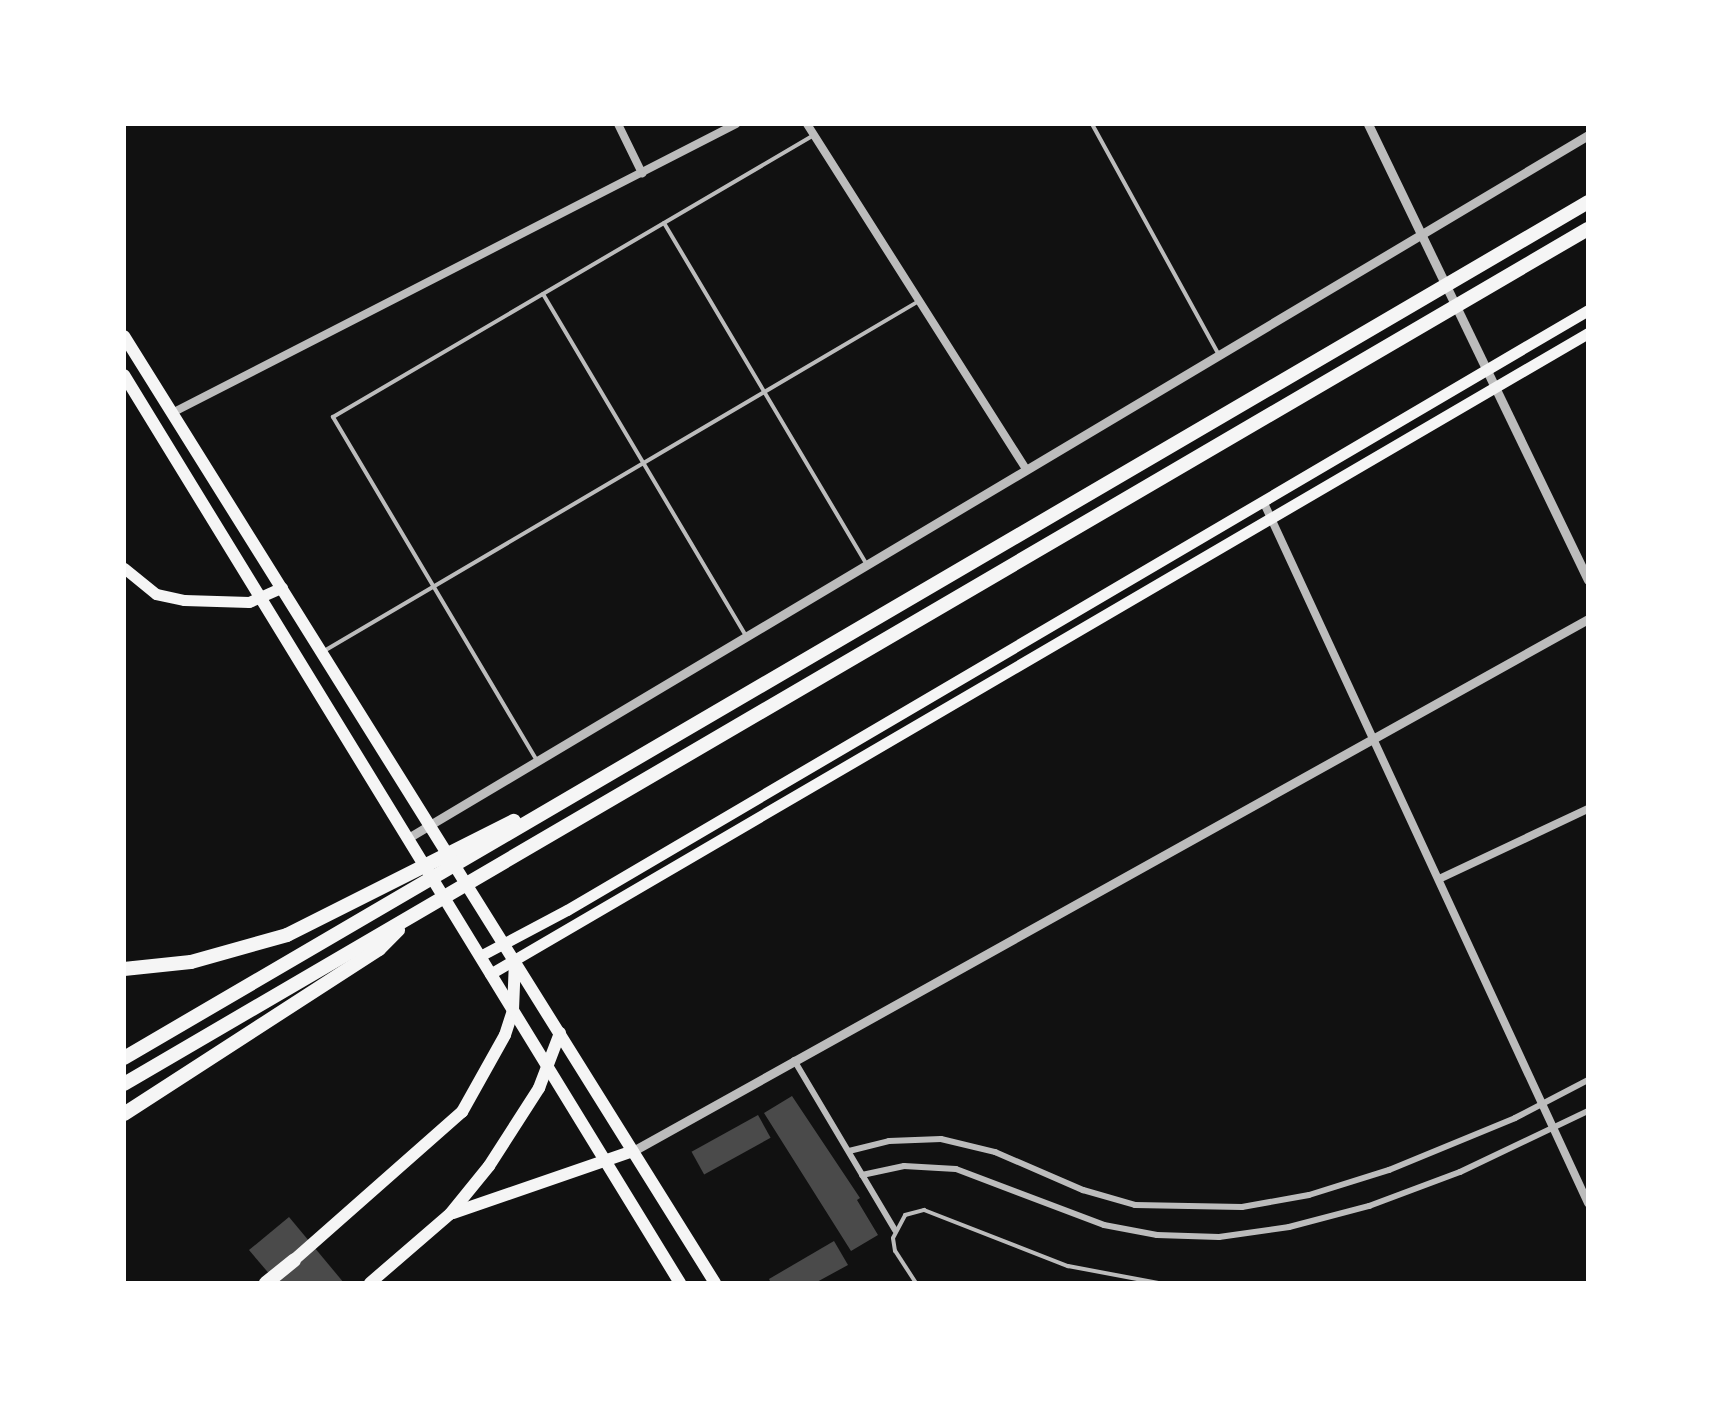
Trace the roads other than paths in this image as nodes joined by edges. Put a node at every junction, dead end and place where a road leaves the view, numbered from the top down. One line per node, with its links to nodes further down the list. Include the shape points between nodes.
1 (618, 124): 8 (street)
2 (736, 124): 8 (street)
3 (807, 124): 6 (street)
4 (1092, 124): 18 (lane)
5 (1368, 124): 12 (street)
6 (814, 135): 10 (lane); 14 (street)
7 (1588, 135): 12 (street)
8 (642, 173): 23 (street)
9 (1588, 202): 43 (highway, via 605,779)
10 (664, 223): 13 (lane); 22 (lane)
11 (1588, 229): 44 (highway)
12 (1421, 235): 18 (street); 19 (street)
13 (543, 294): 24 (lane); 31 (lane, via 333,417)
14 (919, 301): 22 (lane); 25 (street)
15 (1588, 310): 19 (main road)
16 (1588, 333): 21 (main road)
17 (124, 336): 23 (highway)
18 (1219, 355): 25 (street)
19 (1487, 369): 21 (street); 26 (main road)
20 (124, 375): 33 (highway)
21 (1496, 386): 27 (main road); 30 (street)
22 (764, 392): 24 (lane); 28 (lane)
23 (172, 413): 32 (highway)
24 (644, 463): 31 (lane); 35 (lane)
25 (1027, 470): 28 (street)
26 (1263, 501): 27 (street); 45 (main road)
27 (1271, 518): 37 (street); 47 (main road)
28 (867, 565): 35 (street)
29 (124, 568): 33 (main road, via 156,594 184,600)
30 (1588, 580)
31 (434, 586): 36 (lane); 38 (lane)
32 (282, 587): 33 (main road); 36 (highway)
33 (261, 600): 41 (highway)
34 (1588, 619): 37 (street)
35 (747, 636): 38 (street)
36 (322, 652): 40 (highway)
37 (1373, 737): 42 (street); 53 (street)
38 (537, 761): 40 (street)
39 (1588, 809): 42 (street)
40 (430, 825): 41 (street); 45 (highway)
41 (408, 838): 46 (highway)
42 (1439, 879): 57 (street)
43 (399, 890): 48 (highway, via 240,951); 52 (highway)
44 (412, 915): 56 (highway); 59 (highway, via 379,949)
45 (504, 943): 46 (main road); 47 (highway)
46 (480, 956): 49 (highway)
47 (515, 961): 49 (main road); 50 (highway); 51 (highway)
48 (124, 969)
49 (490, 974): 50 (highway)
50 (513, 1010): 54 (highway); 68 (highway, via 496,1056 462,1112)
51 (560, 1033): 54 (highway); 61 (highway)
52 (124, 1058)
53 (794, 1060): 61 (street); 62 (street)
54 (548, 1068): 63 (highway); 66 (highway, via 508,1140)
55 (1588, 1080): 57 (street)
56 (124, 1084)
57 (1545, 1104): 60 (street); 62 (street, via 1348,1184 1283,1201 1217,1209 1168,1209 1107,1198 995,1152 941,1139 889,1141)
58 (1588, 1111): 60 (street)
59 (124, 1114)
60 (1557, 1128): 64 (street, via 1369,1206 1289,1227 1219,1237 1157,1235 1104,1225 956,1169 904,1166); 65 (street)
61 (633, 1151): 63 (highway); 72 (highway)
62 (849, 1151): 64 (street)
63 (605, 1160): 66 (highway); 71 (highway)
64 (862, 1175): 67 (street)
65 (1588, 1203)
66 (450, 1214): 70 (highway)
67 (895, 1230): 73 (lane, via 895,1251); 74 (lane, via 909,1212 933,1210 1068,1266)
68 (294, 1260): 69 (highway)
69 (266, 1283)
70 (370, 1283)
71 (680, 1283)
72 (715, 1283)
73 (916, 1283)
74 (1158, 1283)

